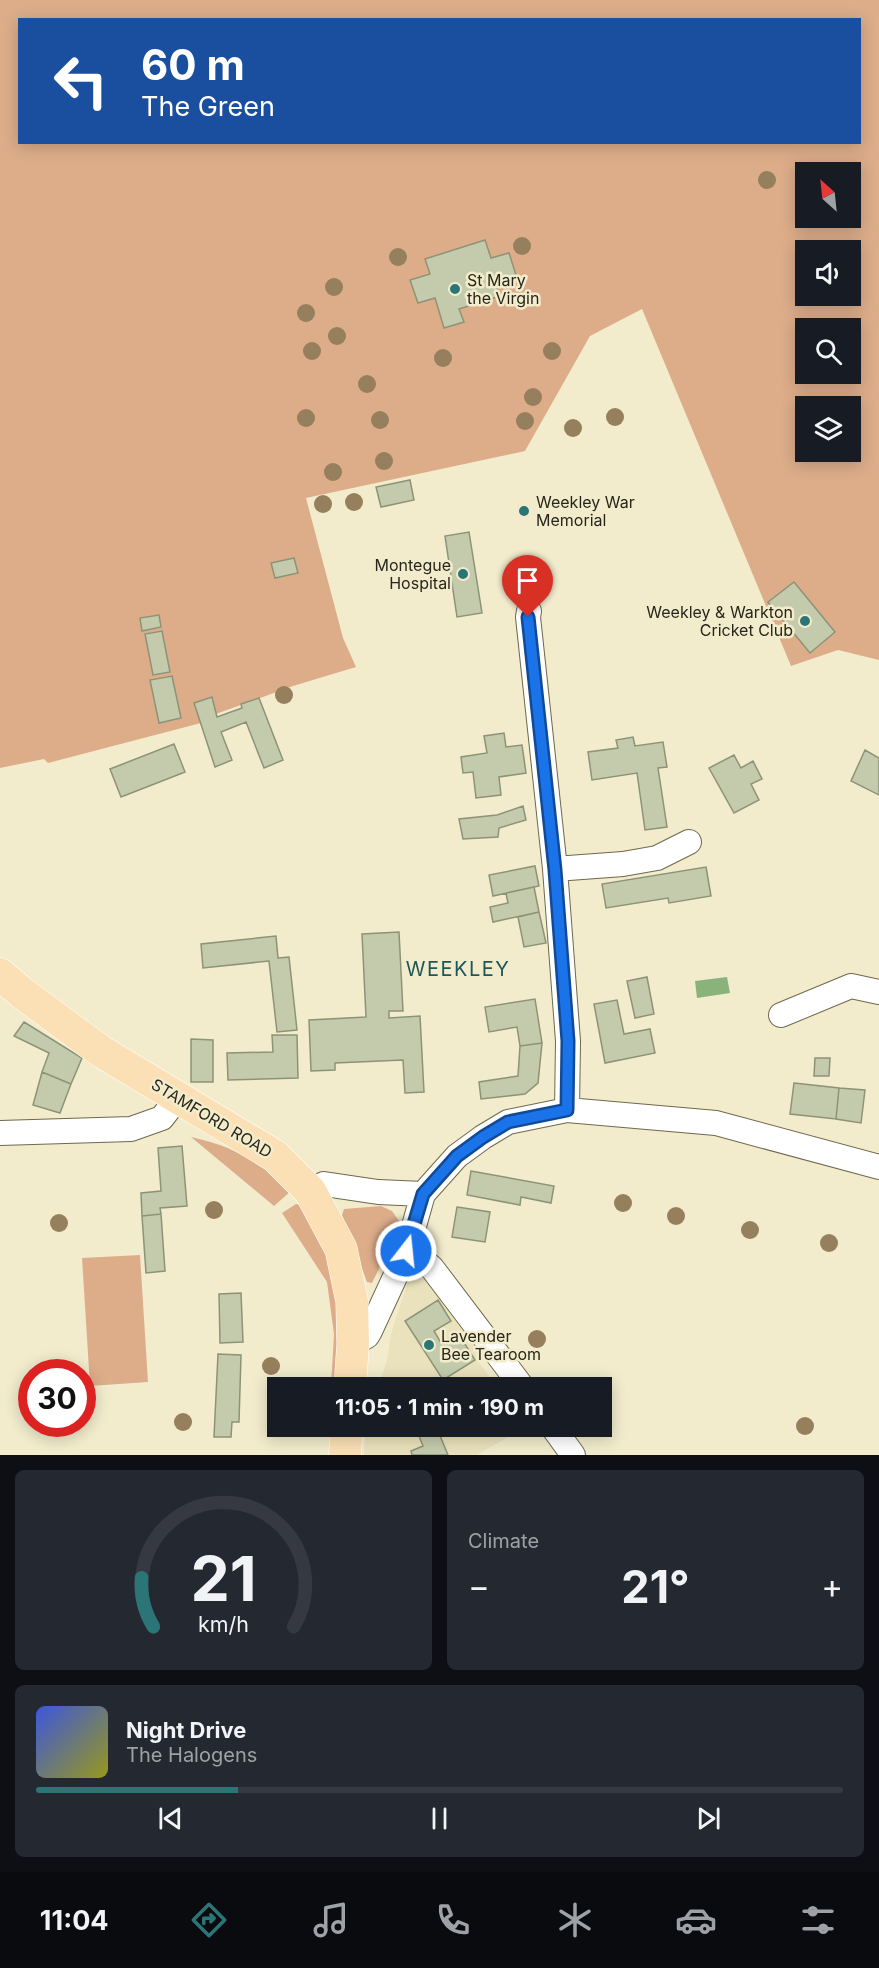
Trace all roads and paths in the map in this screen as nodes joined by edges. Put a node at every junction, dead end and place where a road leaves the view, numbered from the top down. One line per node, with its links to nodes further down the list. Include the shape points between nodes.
1 (529, 611): 3 (street)
2 (690, 842): 3 (street, via 657,858)
3 (555, 870): 8 (street, via 568,1041)
4 (0, 974): 7 (main road, STAMFORD ROAD, via 102,1052)
5 (879, 992): 6 (street, via 851,986)
6 (781, 1015)
7 (178, 1097): 9 (street, via 162,1118 131,1129); 11 (main road, STAMFORD ROAD, via 275,1156)
8 (567, 1110): 10 (street, via 716,1123); 12 (street, via 508,1122 457,1156)
9 (0, 1133)
10 (879, 1167)
11 (310, 1191): 12 (street, via 324,1184); 14 (main road, STAMFORD ROAD, via 341,1249 352,1301)
12 (423, 1194): 13 (street)
13 (406, 1251): 14 (street, via 367,1336); 16 (street, via 432,1268)
14 (353, 1344): 15 (main road, STAMFORD ROAD)
15 (351, 1377)
16 (515, 1377)
17 (346, 1437): 19 (main road)
18 (560, 1437): 20 (street)
19 (345, 1455)
20 (573, 1455)

